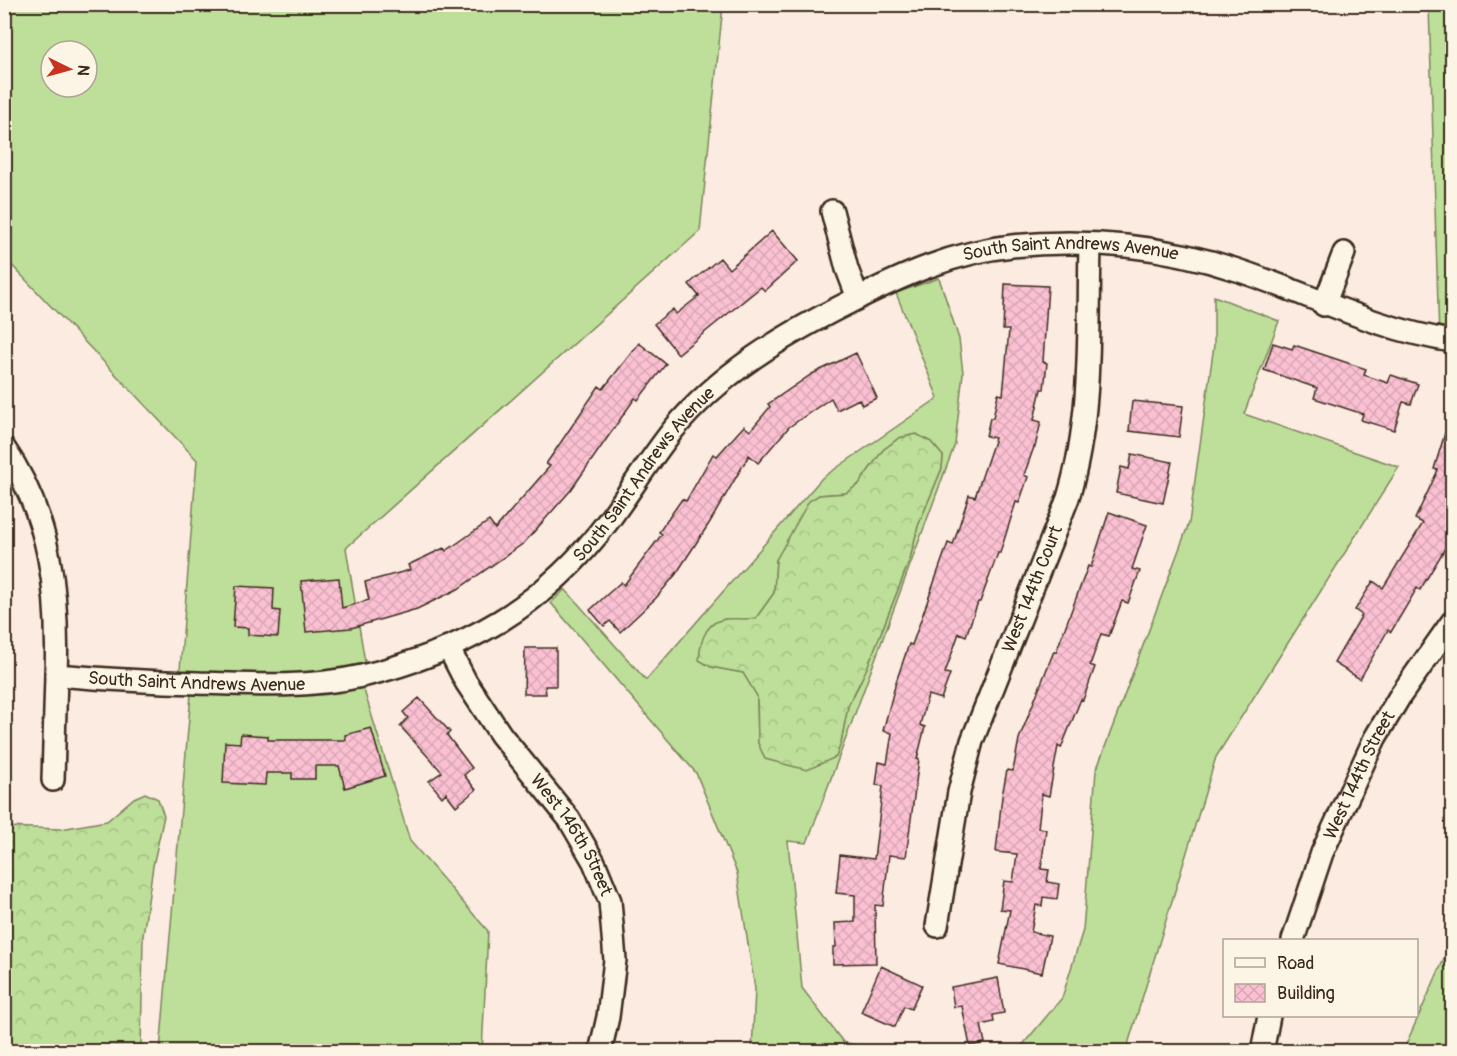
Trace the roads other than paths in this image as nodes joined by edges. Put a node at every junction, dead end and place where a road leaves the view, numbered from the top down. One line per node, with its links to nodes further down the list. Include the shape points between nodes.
1 (832, 211): 4 (street)
2 (1090, 244): 4 (street, South Saint Andrews Avenue, via 1010,246 980,251 920,269); 5 (street, South Saint Andrews Avenue, via 1203,259); 12 (street, West 144th Court, via 1085,401 1076,472 972,741 959,792)
3 (1344, 253): 5 (street)
4 (858, 298): 9 (street, South Saint Andrews Avenue, via 777,342 710,391 672,432 594,539 557,577 500,621)
5 (1324, 305): 6 (street, South Saint Andrews Avenue, via 1390,327)
6 (1452, 341)
7 (4, 448): 10 (street, via 25,484 46,537 56,598)
8 (1452, 622): 13 (street, West 144th Street, via 1376,738 1322,853)
9 (448, 647): 10 (street, South Saint Andrews Avenue, via 381,672 304,683 178,683); 15 (street, West 146th Street, via 501,735 569,819 594,862 610,901 615,960)
10 (56, 675): 11 (street)
11 (53, 780)
12 (937, 926)
13 (1293, 939)
14 (1269, 1017): 16 (street)
15 (600, 1052)
16 (1262, 1052)

